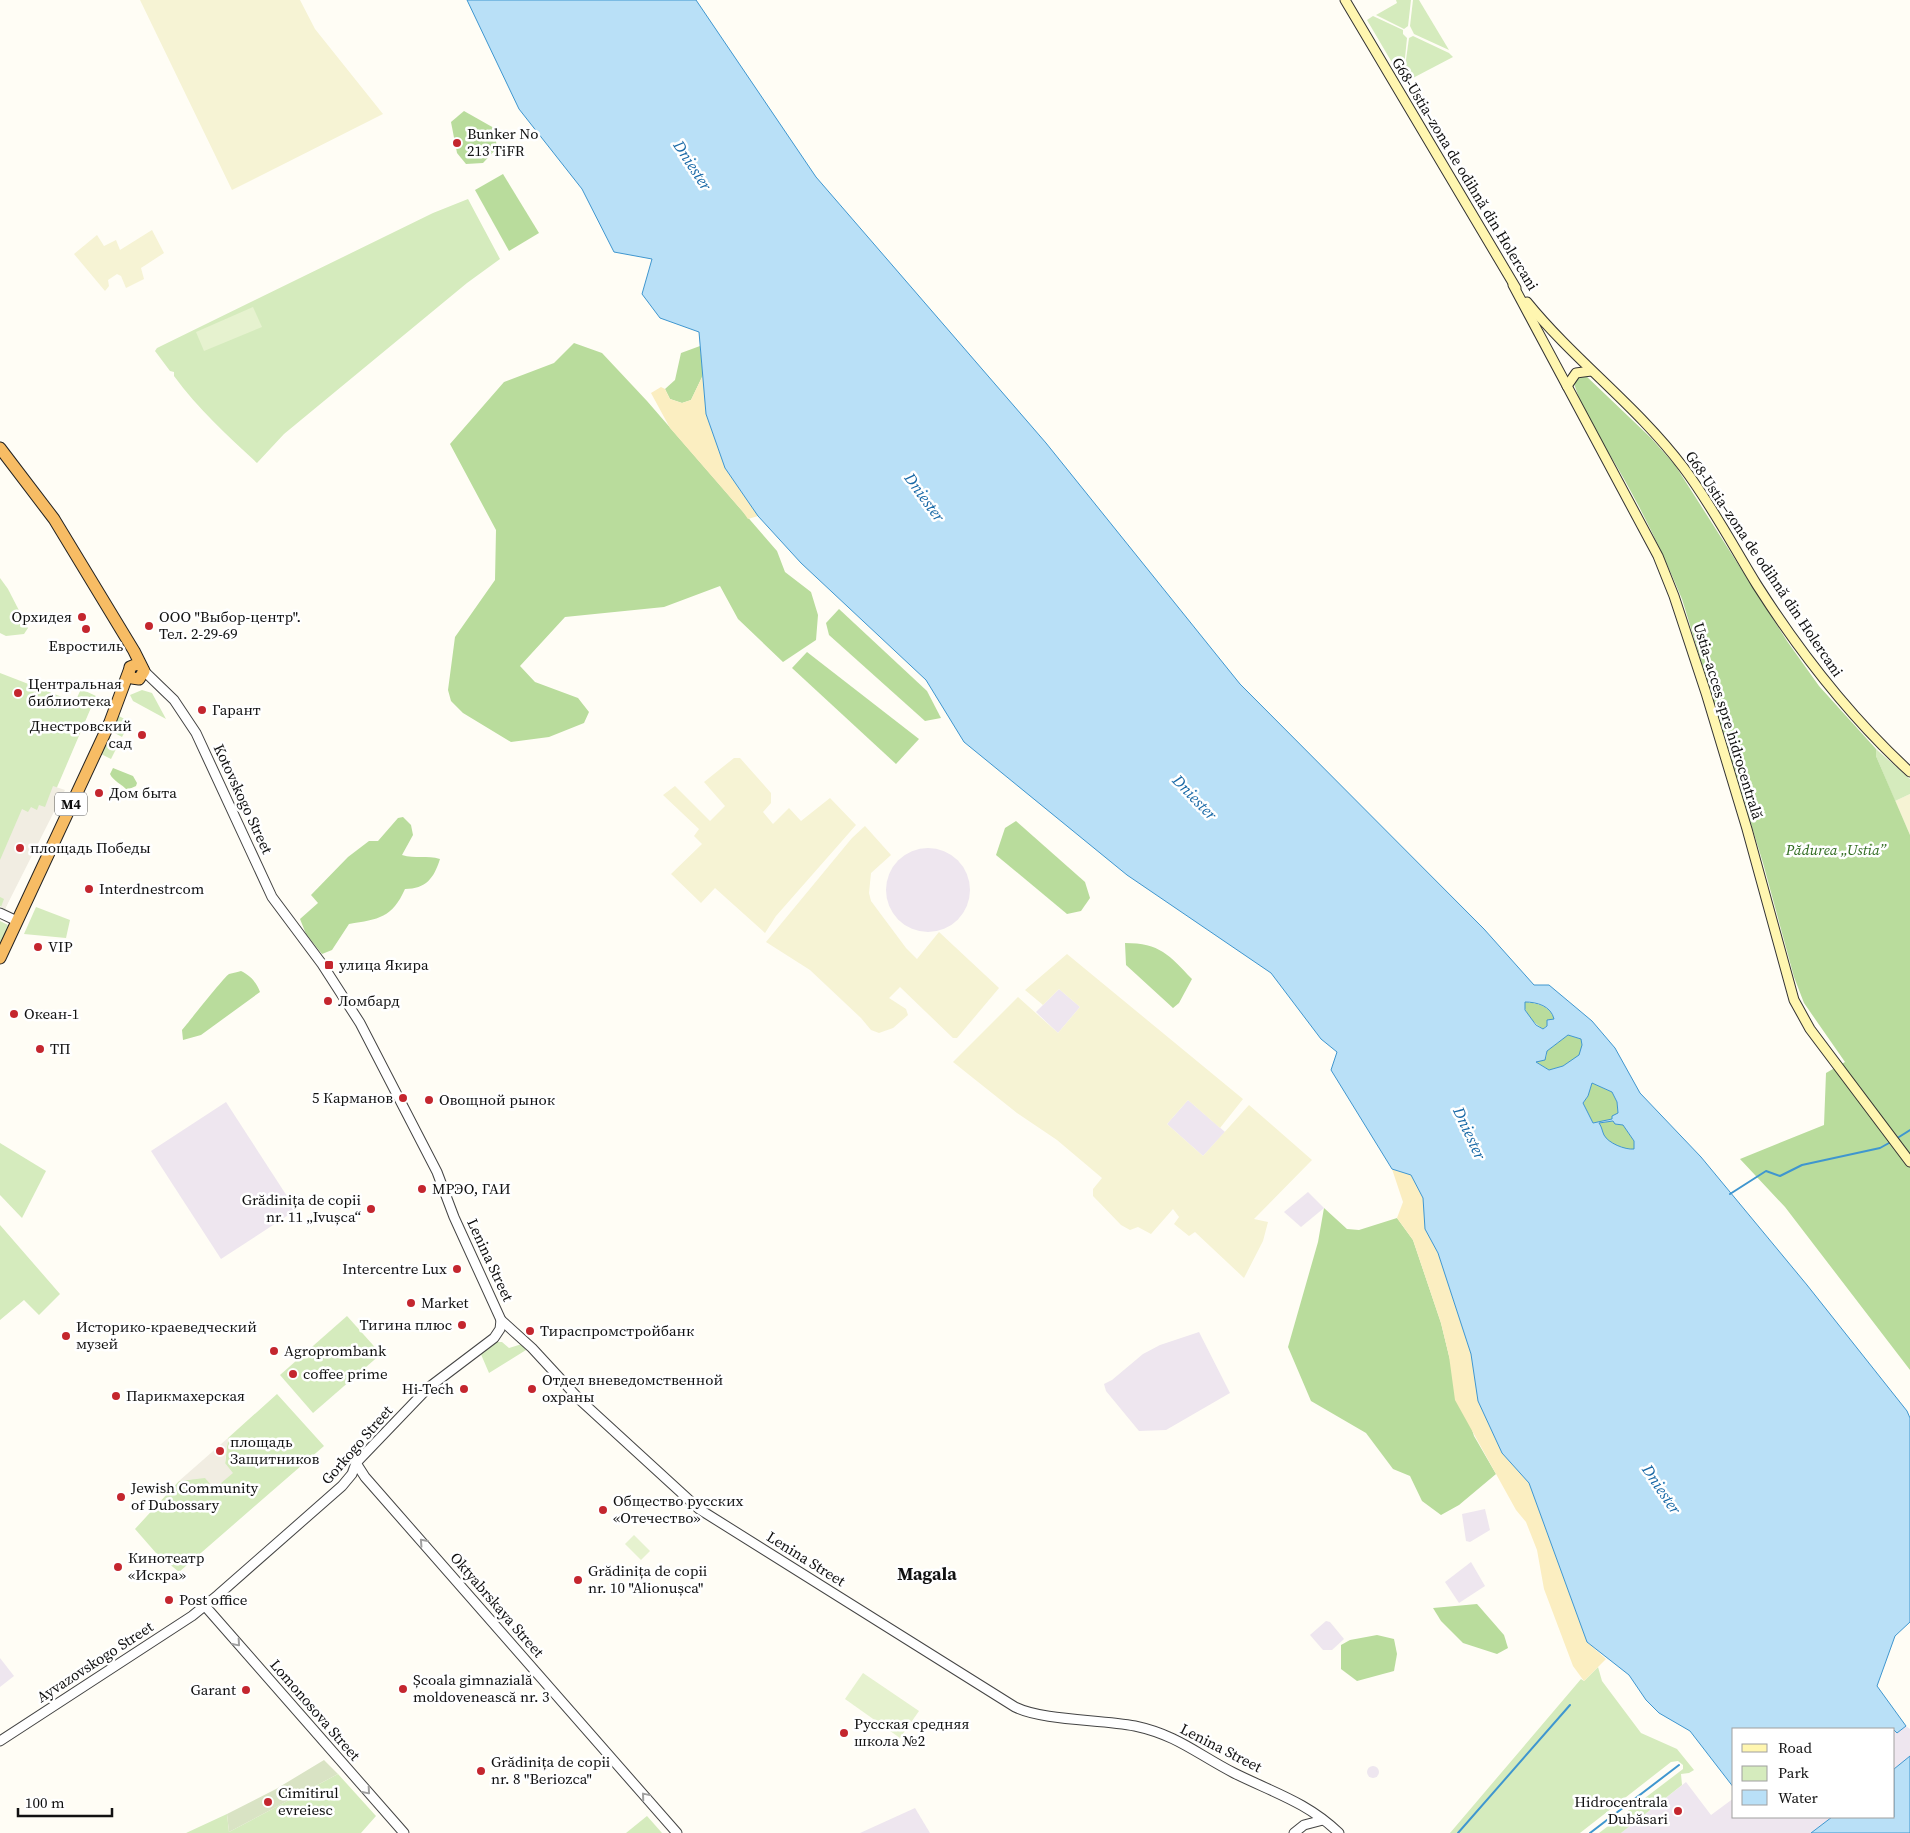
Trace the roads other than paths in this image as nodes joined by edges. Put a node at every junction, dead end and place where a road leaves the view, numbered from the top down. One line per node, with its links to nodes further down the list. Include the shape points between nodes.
1 (1345, 0): 2 (main road, G68-Ustia–zona de odihnă din Holercani)
2 (1513, 285): 3 (main road, G68-Ustia–zona de odihnă din Holercani); 4 (main road, Ustia–acces spre hidrocentrală)
3 (1591, 371): 4 (main road, via 1576,373); 7 (main road, G68-Ustia–zona de odihnă din Holercani, via 1679,462 1703,494 1758,586 1825,682 1856,719)
4 (1568, 386): 12 (main road, Ustia–acces spre hidrocentrală, via 1658,556 1674,596 1747,829 1794,1000 1810,1029)
5 (0, 448): 6 (highway, via 54,519 134,651)
6 (137, 672): 9 (highway, M4, via 123,687 110,722); 10 (street, Kotovskogo Street, via 156,681 174,700 196,733 272,897)
7 (1910, 772)
8 (0, 913): 9 (street)
9 (17, 921): 11 (highway, M4)
10 (298, 932): 13 (street, Lenina Street, via 350,1007 380,1060 437,1172)
11 (0, 958)
12 (1910, 1162)
13 (501, 1320): 14 (street, Gorkogo Street, via 494,1338 428,1388); 17 (street, Lenina Street, via 527,1342 580,1400 700,1508 1015,1707 1042,1715 1126,1725 1180,1740 1236,1773 1294,1800)
14 (356, 1464): 15 (street, Gorkogo Street, via 342,1486); 19 (street, Oktyabrskaya Street, one-way to 14)
15 (205, 1606): 16 (street, Ayvazovskogo Street); 18 (street, Lomonosova Street, one-way to 18)
16 (0, 1741)
17 (1323, 1820): 20 (street, via 1304,1825); 21 (street, Lenina Street)
18 (404, 1833)
19 (677, 1833)
20 (1294, 1833)
21 (1339, 1833)

